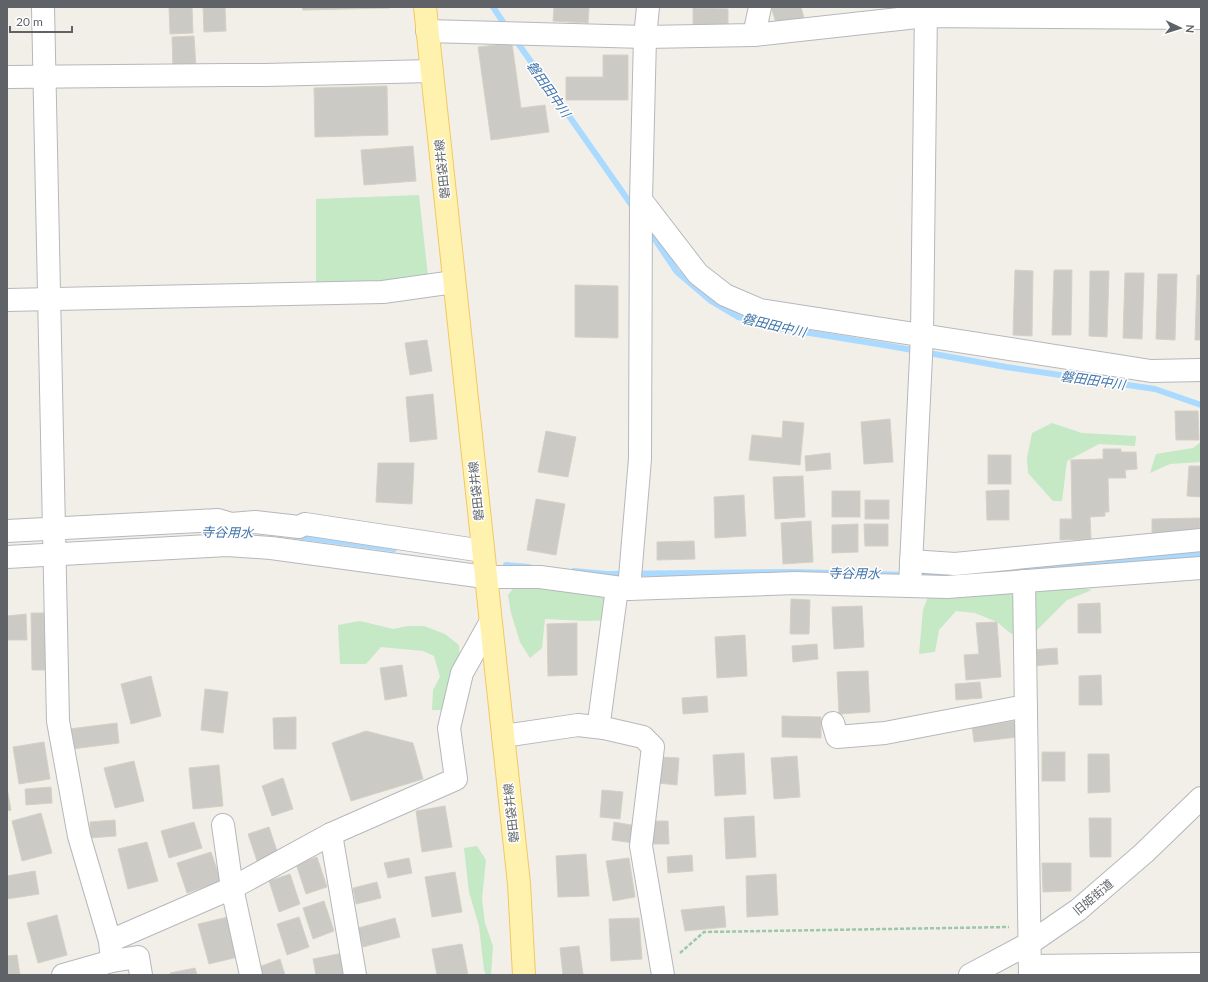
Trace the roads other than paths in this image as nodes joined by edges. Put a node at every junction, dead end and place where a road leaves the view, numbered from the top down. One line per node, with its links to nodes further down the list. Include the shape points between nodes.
1 (42, 7): 12 (street)
2 (425, 7): 8 (main road, 磐田袋井線)
3 (648, 7): 10 (street)
4 (760, 7): 9 (street)
5 (926, 11): 6 (street); 9 (street); 18 (street)
6 (1141, 12): 7 (street)
7 (1201, 18)
8 (427, 31): 10 (street); 11 (main road, 磐田袋井線)
9 (754, 35): 10 (street)
10 (645, 37): 14 (street)
11 (431, 71): 12 (street); 15 (main road, 磐田袋井線)
12 (44, 76): 13 (street); 16 (street)
13 (7, 77)
14 (641, 200): 18 (street, via 698,274 725,294 760,310); 31 (street, via 640,459)
15 (454, 282): 16 (street, via 383,292); 23 (main road, 磐田袋井線)
16 (49, 299): 17 (street); 20 (street)
17 (7, 300)
18 (922, 336): 19 (street, via 1152,371); 26 (street)
19 (1201, 370)
20 (54, 529): 21 (street); 23 (street, via 218,520 232,524 255,522 299,527 305,524); 24 (street)
21 (7, 531)
22 (1201, 540): 26 (street, via 955,564)
23 (482, 551): 28 (main road, 磐田袋井線)
24 (54, 555): 25 (street); 28 (street, via 227,545 271,548); 42 (street, via 58,721 79,836)
25 (7, 557)
26 (911, 561): 30 (street)
27 (1201, 568): 29 (street)
28 (485, 577): 31 (street, via 540,577); 32 (main road, 磐田袋井線)
29 (1024, 581): 30 (street, via 947,587); 33 (street)
30 (910, 586): 31 (street, via 795,583)
31 (623, 588): 35 (street, via 599,722)
32 (490, 623): 36 (main road, 磐田袋井線); 39 (street, via 462,673 449,728 456,779)
33 (1026, 706): 34 (street, via 885,733 837,737); 41 (street)
34 (833, 723)
35 (604, 728): 36 (street, via 578,725); 45 (street, via 643,737 653,747 641,846)
36 (503, 736): 50 (main road, 磐田袋井線)
37 (1201, 798): 41 (street, 旧姫街道, via 1144,853 1078,910)
38 (223, 826): 40 (street)
39 (331, 834): 40 (street); 49 (street)
40 (232, 888): 42 (street); 48 (street)
41 (1030, 935): 44 (street); 51 (street, 旧姫街道)
42 (112, 951): 46 (street); 47 (street, via 138,957)
43 (1201, 964): 44 (street)
44 (1030, 971)
45 (663, 972)
46 (63, 975)
47 (141, 975)
48 (251, 975)
49 (355, 975)
50 (524, 975)
51 (970, 975)

